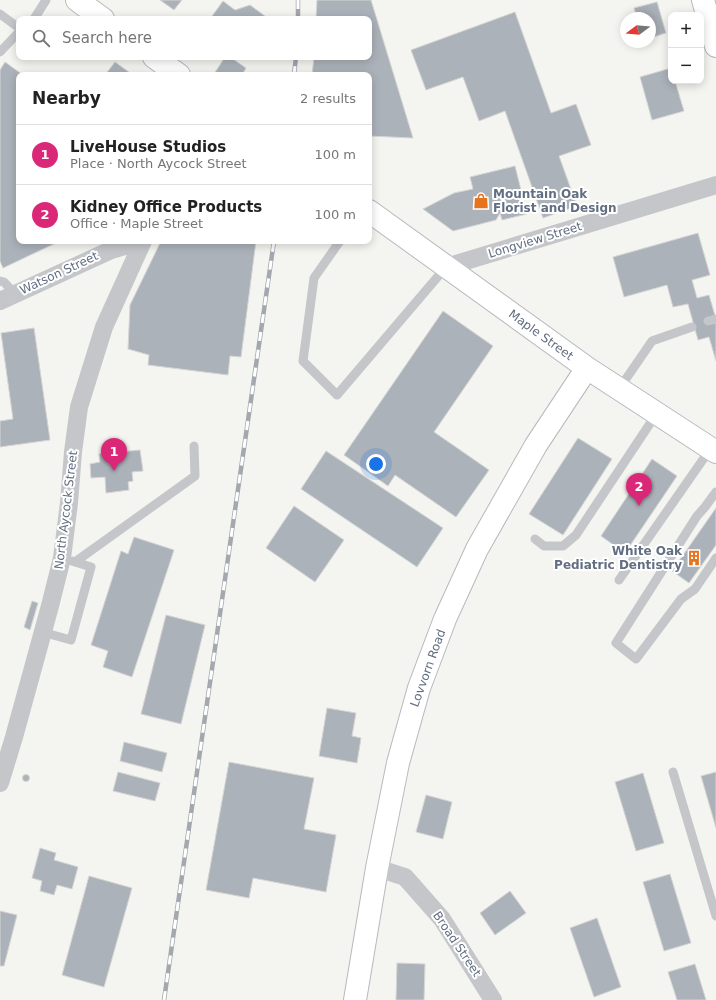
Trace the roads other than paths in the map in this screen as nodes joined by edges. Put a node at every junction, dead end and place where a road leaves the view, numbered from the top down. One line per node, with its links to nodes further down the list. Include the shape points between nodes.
1 (46, 0): 5 (lane)
2 (77, 0): 6 (street)
3 (709, 11): 9 (street)
4 (0, 14): 7 (lane)
5 (36, 16)
6 (99, 16)
7 (16, 26)
8 (16, 35): 10 (lane)
9 (716, 46)
10 (0, 52)
11 (158, 60): 12 (street)
12 (175, 72)
13 (716, 185): 18 (street, Longview Street)
14 (372, 213): 18 (street, Maple Street)
15 (132, 244): 20 (street, Watson Street, via 111,250)
16 (142, 244): 30 (street, North Aycock Street, via 104,327 80,407 69,503)
17 (338, 244): 18 (lane, via 314,278 303,361 337,395)
18 (446, 267): 22 (street, Maple Street)
19 (0, 280): 20 (lane, via 4,282)
20 (7, 297)
21 (692, 327): 23 (lane, via 652,341)
22 (587, 368): 23 (street, Maple Street); 35 (street, Lovvorn Road, via 536,445 477,549 445,619 419,688 398,763)
23 (619, 389): 24 (street, Maple Street)
24 (657, 413): 26 (street, Maple Street); 28 (lane, via 576,535 563,546 544,546)
25 (194, 446): 30 (lane, via 195,476)
26 (713, 450): 31 (lane)
27 (716, 492): 29 (lane, via 697,516 616,643 636,659 681,599 695,589)
28 (535, 539)
29 (716, 558)
30 (69, 560): 32 (street, North Aycock Street); 32 (lane, via 91,567 71,640)
31 (619, 580)
32 (42, 632): 34 (street, North Aycock Street)
33 (673, 772): 36 (lane)
34 (0, 783)
35 (378, 868): 37 (street, Lovvorn Road); 38 (street, Broad Street, via 405,877 438,914)
36 (716, 916)
37 (355, 1000)
38 (493, 1000)

